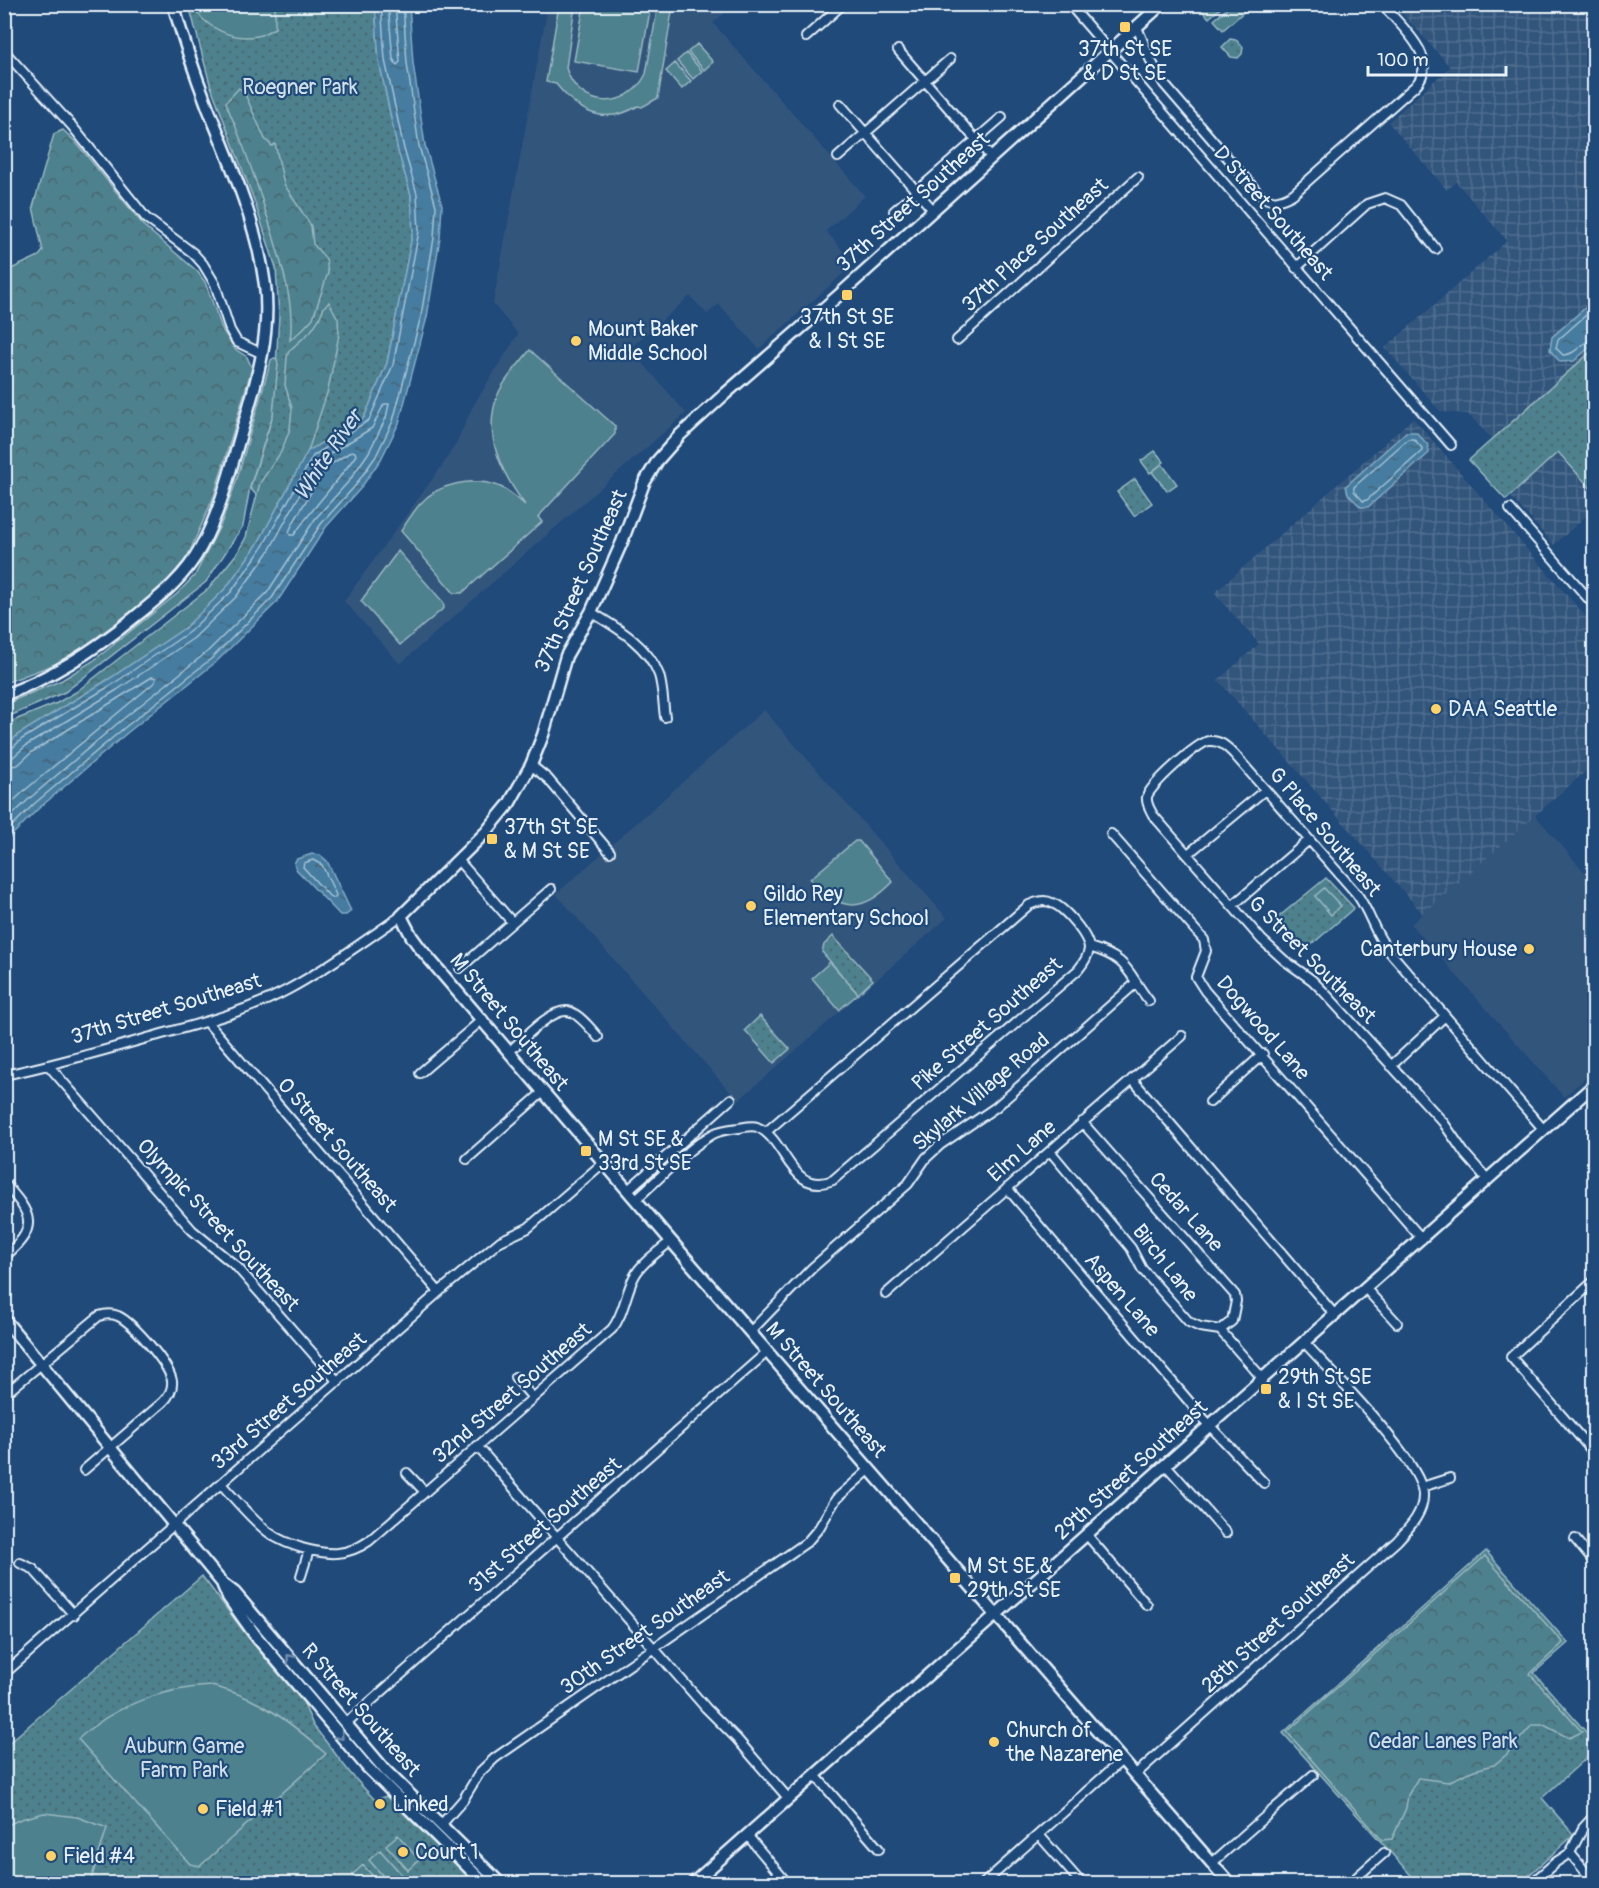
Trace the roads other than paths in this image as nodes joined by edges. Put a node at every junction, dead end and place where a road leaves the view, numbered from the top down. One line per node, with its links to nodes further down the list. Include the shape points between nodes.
1 (173, 4): 27 (street, via 237,178 259,256 267,305)
2 (843, 4): 8 (street)
3 (1069, 4): 10 (street, D Street Southeast)
4 (1162, 4): 6 (street, 37th Street Southeast)
5 (1382, 4): 7 (street, via 1419,48 1425,61 1424,74 1293,194 1275,201 1259,194 1164,84)
6 (1149, 9): 7 (street, 37th Street Southeast)
7 (1137, 27): 10 (street, 37th Street Southeast)
8 (806, 36)
9 (898, 50): 13 (street)
10 (1110, 50): 19 (street, 37th Street Southeast); 25 (street, D Street Southeast)
11 (4, 51): 27 (street, via 79,134 139,210 203,264 216,284 237,342)
12 (950, 58): 13 (street)
13 (925, 81): 16 (street); 17 (street)
14 (840, 104): 16 (street)
15 (1002, 117): 17 (street)
16 (865, 133): 18 (street); 21 (street)
17 (976, 140): 19 (street); 21 (street)
18 (838, 157)
19 (991, 157): 22 (street, 37th Street Southeast)
20 (1138, 177): 26 (street, 37th Place Southeast)
21 (917, 192): 22 (street); 23 (street)
22 (933, 210): 31 (street, 37th Street Southeast, via 688,427 658,460 644,483)
23 (894, 212)
24 (1436, 249): 25 (street, via 1401,205 1385,198 1367,204)
25 (1296, 268): 28 (street, D Street Southeast)
26 (957, 340)
27 (263, 354): 32 (street, via 218,509 187,570 160,597 96,647 60,670)
28 (1451, 445)
29 (1510, 509): 30 (street)
30 (1594, 605)
31 (591, 612): 33 (street, via 632,639 652,663 658,674); 34 (street, 37th Street Southeast, via 566,656)
32 (4, 695)
33 (665, 717)
34 (531, 765): 39 (street, via 548,779); 41 (street, 37th Street Southeast, via 498,818)
35 (1265, 789): 36 (street, G Place Southeast, via 1234,754 1218,742 1204,742 1150,791 1148,807); 38 (street, G Place Southeast); 40 (street)
36 (1156, 819): 40 (street, G Street Southeast)
37 (1111, 834): 56 (street, Dogwood Lane, via 1204,940 1206,951 1197,971 1198,981)
38 (1309, 840): 43 (street); 50 (street, G Place Southeast, via 1361,899 1383,944)
39 (610, 852)
40 (1188, 854): 43 (street, G Street Southeast)
41 (458, 860): 44 (street, 37th Street Southeast); 45 (street)
42 (552, 889): 45 (street)
43 (1232, 906): 58 (street, G Street Southeast, via 1272,950 1324,992)
44 (401, 916): 51 (street, M Street Southeast, via 416,943); 52 (street, 37th Street Southeast, via 289,990)
45 (512, 922): 47 (street)
46 (1089, 947): 48 (street, via 1122,961); 68 (street, via 1080,930 1058,906 1043,901 1029,905); 68 (street, Pike Street Southeast, via 1078,970 833,1180 818,1184 800,1176)
47 (460, 968)
48 (1136, 983): 49 (street); 88 (street, Skylark Village Road, via 996,1107 940,1145 908,1184 812,1268)
49 (1149, 1000)
50 (1445, 1016): 58 (street); 67 (street, G Place Southeast)
51 (483, 1019): 55 (street, M Street Southeast); 59 (street)
52 (207, 1022): 57 (street, 37th Street Southeast); 82 (street, O Street Southeast)
53 (1182, 1035): 61 (street, Elm Lane)
54 (598, 1037): 55 (street, via 577,1016 564,1011 552,1014)
55 (510, 1051): 63 (street, M Street Southeast)
56 (1263, 1054): 65 (street); 77 (street, Dogwood Lane)
57 (49, 1066): 60 (street, 37th Street Southeast); 94 (street, Olympic Street Southeast, via 192,1230 237,1268)
58 (1391, 1066): 72 (street, G Street Southeast, via 1443,1122)
59 (420, 1073)
60 (4, 1075)
61 (1132, 1079): 66 (street, Elm Lane); 84 (street)
62 (1594, 1085): 67 (street, 29th Street Southeast)
63 (543, 1092): 70 (street); 71 (street, M Street Southeast)
64 (731, 1099): 75 (street)
65 (1210, 1102)
66 (1082, 1122): 69 (street, Elm Lane); 87 (street, Cedar Lane, via 1235,1295 1232,1322)
67 (1544, 1130): 72 (street, 29th Street Southeast)
68 (766, 1132): 76 (street, via 755,1126 714,1132)
69 (1050, 1151): 74 (street, Elm Lane); 87 (street, Birch Lane, via 1131,1248 1142,1269 1189,1322)
70 (467, 1159)
71 (603, 1162): 75 (street, M Street Southeast); 82 (street, 33rd Street Southeast, via 528,1228 500,1241)
72 (1488, 1180): 77 (street, 29th Street Southeast)
73 (4, 1183): 79 (street, via 25,1208 28,1224 22,1240)
74 (1007, 1188): 83 (street, Elm Lane); 97 (street, Aspen Lane)
75 (627, 1190): 76 (street, M Street Southeast)
76 (636, 1199): 78 (street, M Street Southeast)
77 (1422, 1239): 81 (street, 29th Street Southeast)
78 (671, 1241): 88 (street, M Street Southeast); 96 (street, 32nd Street Southeast, via 634,1276 612,1329)
79 (4, 1257)
80 (1594, 1281): 100 (street, via 1511,1356)
81 (1366, 1288): 84 (street, 29th Street Southeast); 86 (street)
82 (439, 1292): 94 (street, 33rd Street Southeast)
83 (886, 1293)
84 (1335, 1315): 89 (street, 29th Street Southeast)
85 (4, 1319): 91 (street, R Street Southeast)
86 (1397, 1323)
87 (1220, 1330): 93 (street)
88 (750, 1332): 90 (street, M Street Southeast)
89 (1305, 1343): 93 (street, 29th Street Southeast); 108 (street, via 1390,1438 1414,1469)
90 (767, 1352): 103 (street, M Street Southeast); 113 (street, 31st Street Southeast)
91 (41, 1363): 95 (street); 99 (street, R Street Southeast); 99 (street, via 92,1320 108,1314 130,1325 160,1358 171,1378 172,1388 166,1399)
92 (515, 1377): 96 (street)
93 (1263, 1379): 97 (street, 29th Street Southeast)
94 (338, 1382): 107 (street, 33rd Street Southeast)
95 (4, 1395)
96 (533, 1398): 98 (street, 32nd Street Southeast)
97 (1210, 1426): 101 (street, 29th Street Southeast); 106 (street, Aspen Lane)
98 (477, 1446): 109 (street, 32nd Street Southeast); 113 (street)
99 (110, 1448): 102 (street); 110 (street, R Street Southeast)
100 (1594, 1453)
101 (1166, 1465): 111 (street); 112 (street, 29th Street Southeast)
102 (84, 1470)
103 (869, 1470): 122 (street, M Street Southeast); 123 (street, 30th Street Southeast, via 836,1499 808,1540)
104 (407, 1473): 109 (street)
105 (1450, 1478): 108 (street)
106 (1264, 1484)
107 (222, 1485): 110 (street, 33rd Street Southeast); 115 (street, via 269,1533)
108 (1422, 1487): 127 (street, 28th Street Southeast, via 1418,1515 1397,1541)
109 (424, 1492): 115 (street, 32nd Street Southeast, via 351,1552 332,1555)
110 (174, 1526): 119 (street, R Street Southeast); 121 (street, 33rd Street Southeast)
111 (1226, 1533)
112 (1087, 1535): 120 (street); 122 (street, 29th Street Southeast)
113 (558, 1539): 123 (street); 125 (street, 31st Street Southeast)
114 (1575, 1539): 116 (street)
115 (309, 1550): 118 (street)
116 (1594, 1562)
117 (20, 1563): 121 (street, via 33,1569)
118 (301, 1576)
119 (222, 1583): 125 (street, R Street Southeast, one-way to 119, via 235,1593); 140 (street, R Street Southeast, one-way to 140, via 255,1635 372,1773)
120 (1147, 1605)
121 (74, 1615): 124 (street, 33rd Street Southeast)
122 (997, 1615): 126 (street, M Street Southeast); 129 (street, 29th Street Southeast)
123 (654, 1649): 130 (street); 132 (street, 30th Street Southeast, via 495,1758)
124 (4, 1674)
125 (345, 1725): 132 (street, R Street Southeast)
126 (1122, 1760): 127 (street, M Street Southeast); 134 (street)
127 (1136, 1774): 138 (street, M Street Southeast)
128 (1313, 1774): 138 (street)
129 (815, 1775): 130 (street, 29th Street Southeast); 135 (street)
130 (788, 1798): 133 (street, 29th Street Southeast)
131 (1594, 1816): 137 (street)
132 (441, 1825): 141 (street, R Street Southeast)
133 (747, 1835): 142 (street, 29th Street Southeast); 143 (street)
134 (1039, 1835): 144 (street); 145 (street)
135 (879, 1850)
136 (1384, 1853): 147 (street)
137 (1570, 1853): 139 (street); 148 (street)
138 (1212, 1863): 146 (street, M Street Southeast)
139 (1594, 1882)
140 (485, 1884)
141 (501, 1884)
142 (692, 1884)
143 (788, 1884)
144 (983, 1884)
145 (1082, 1884)
146 (1230, 1884)
147 (1349, 1884)
148 (1531, 1884)

